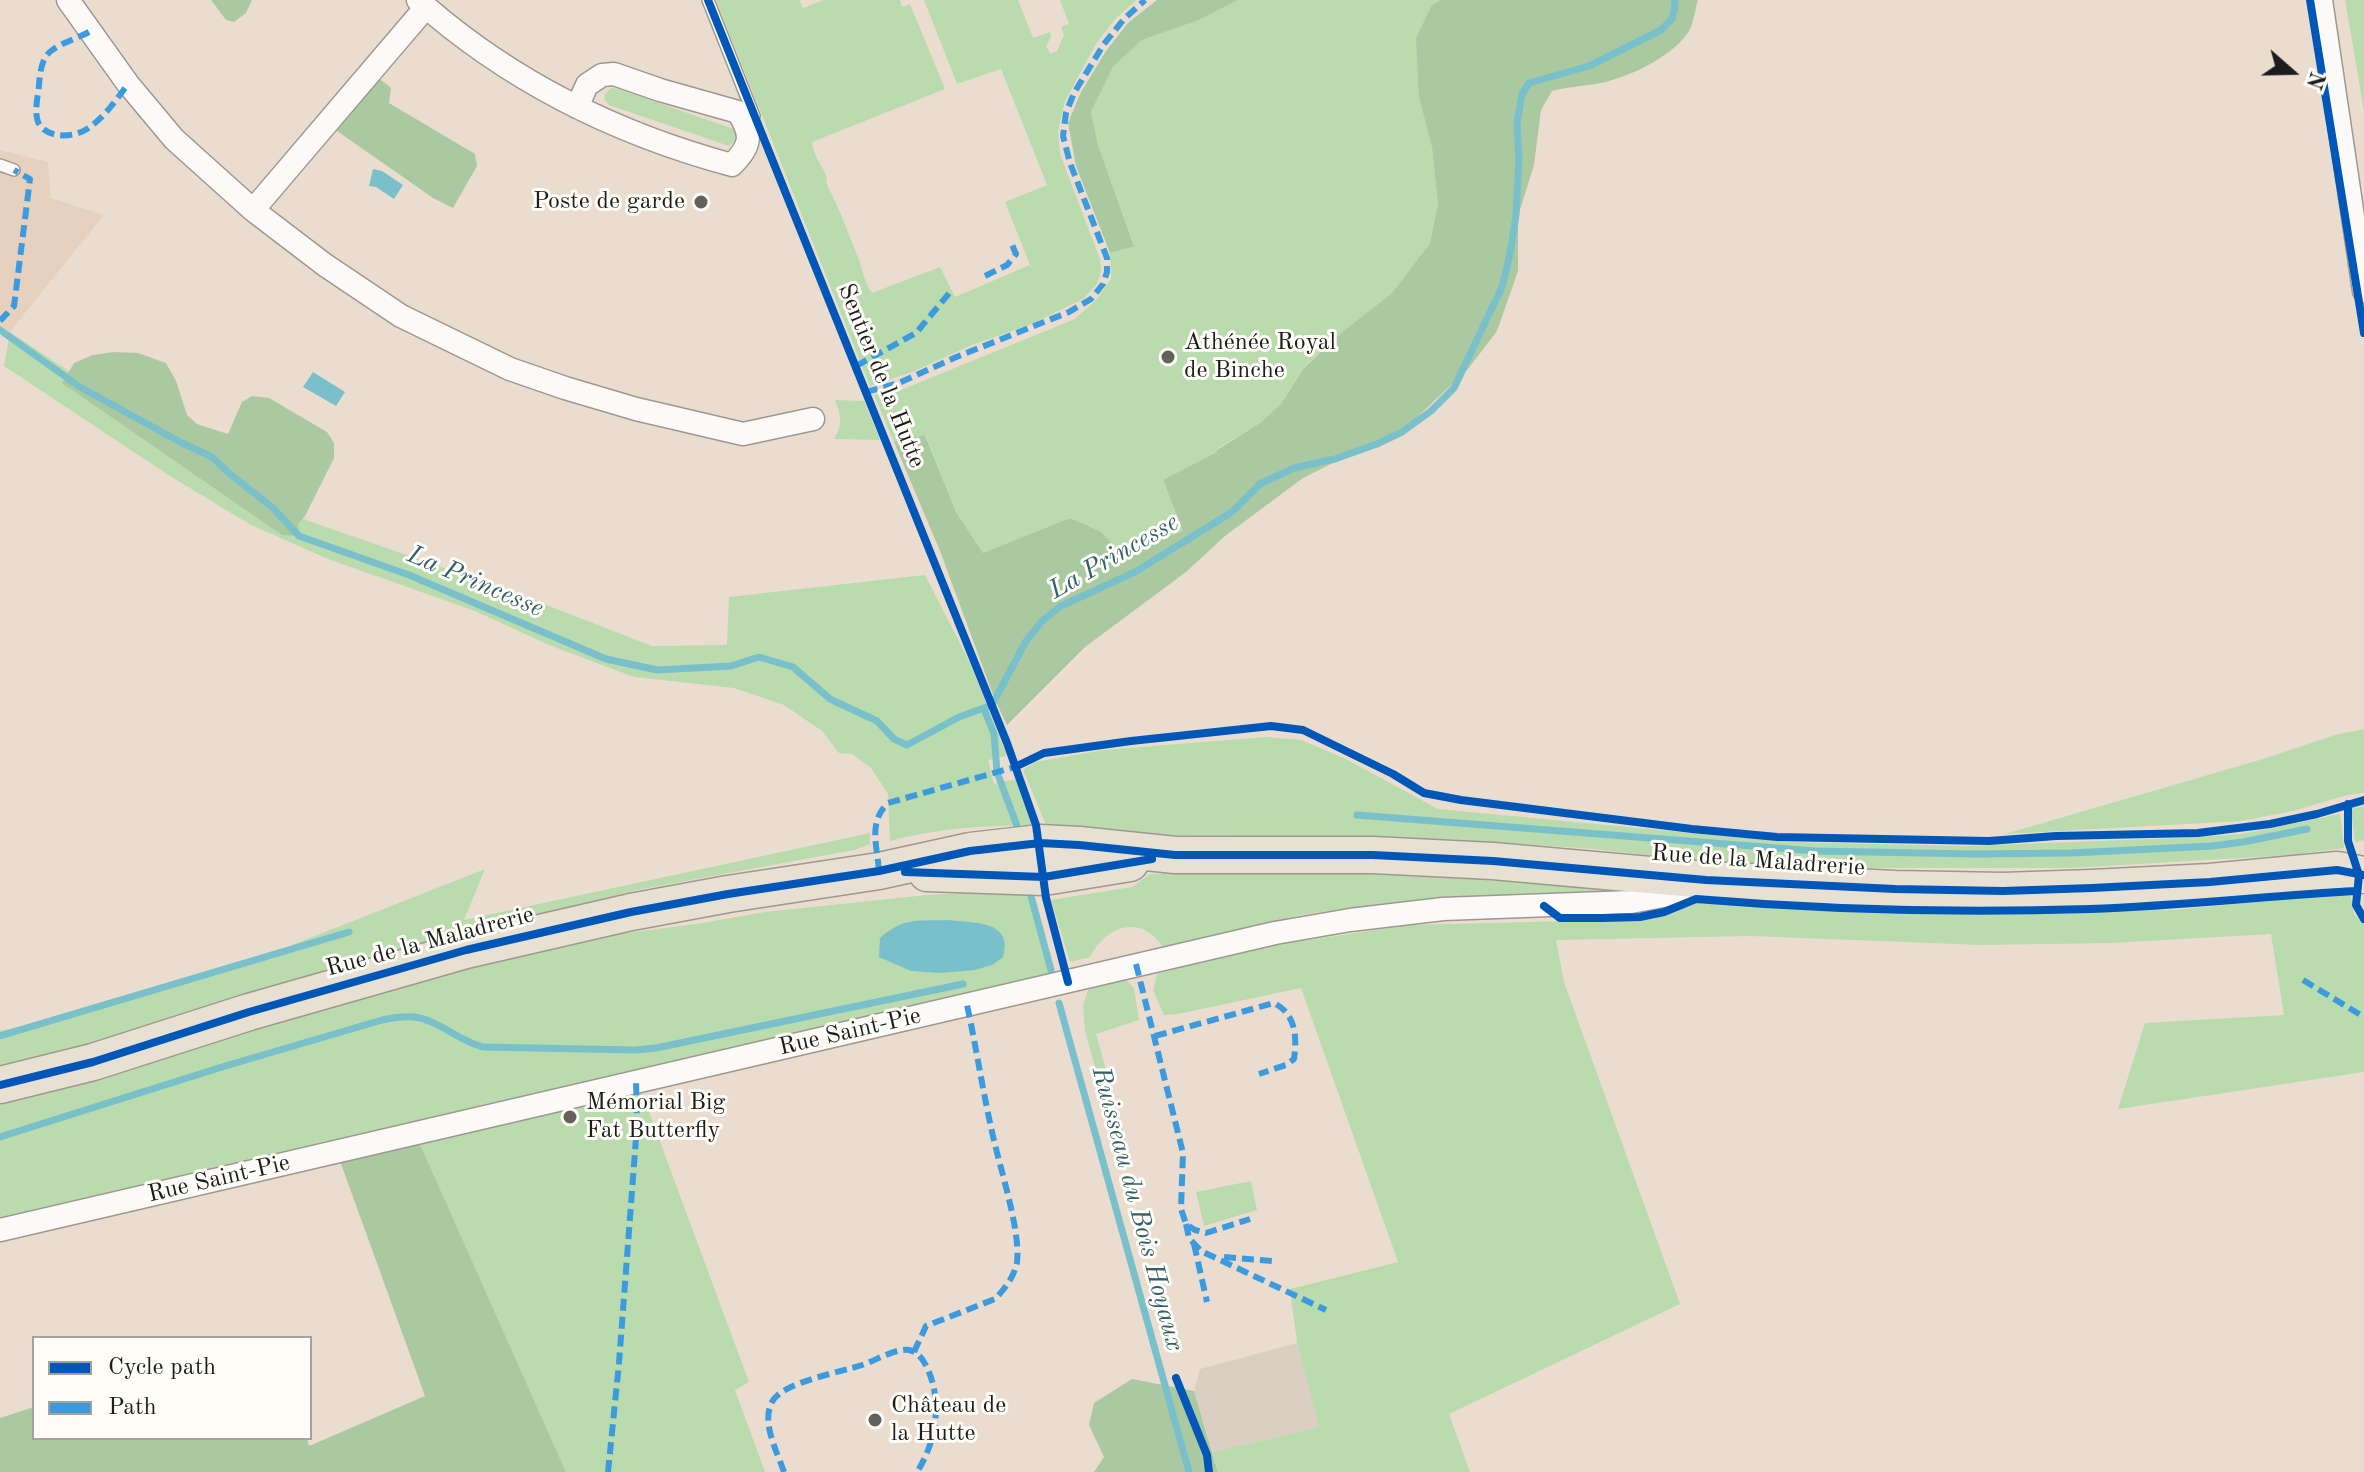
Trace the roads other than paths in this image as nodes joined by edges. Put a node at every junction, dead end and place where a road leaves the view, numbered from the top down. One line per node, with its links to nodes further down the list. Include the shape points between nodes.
1 (68, 0): 9 (street, via 174,139)
2 (708, 0): 6 (lane)
3 (2321, 0): 10 (street)
4 (422, 4): 5 (street, via 508,68); 9 (street)
5 (577, 107): 5 (street, via 658,143 732,165 749,140 738,112 614,74 587,85)
6 (754, 116)
7 (0, 165): 8 (lane)
8 (14, 170)
9 (253, 210): 11 (street, via 401,316 510,369 636,409 743,434)
10 (2364, 291)
11 (813, 419)
12 (2355, 868): 13 (main road, Rue de la Maladrerie, via 2210,882 2003,891)
13 (1706, 880): 14 (main road, Rue de la Maladrerie, via 1373,855 1175,855 1040,843 970,851 631,912 466,950); 15 (street, Rue Saint-Pie, via 1631,902 1443,909 1275,933)
14 (0, 1085)
15 (0, 1230)

